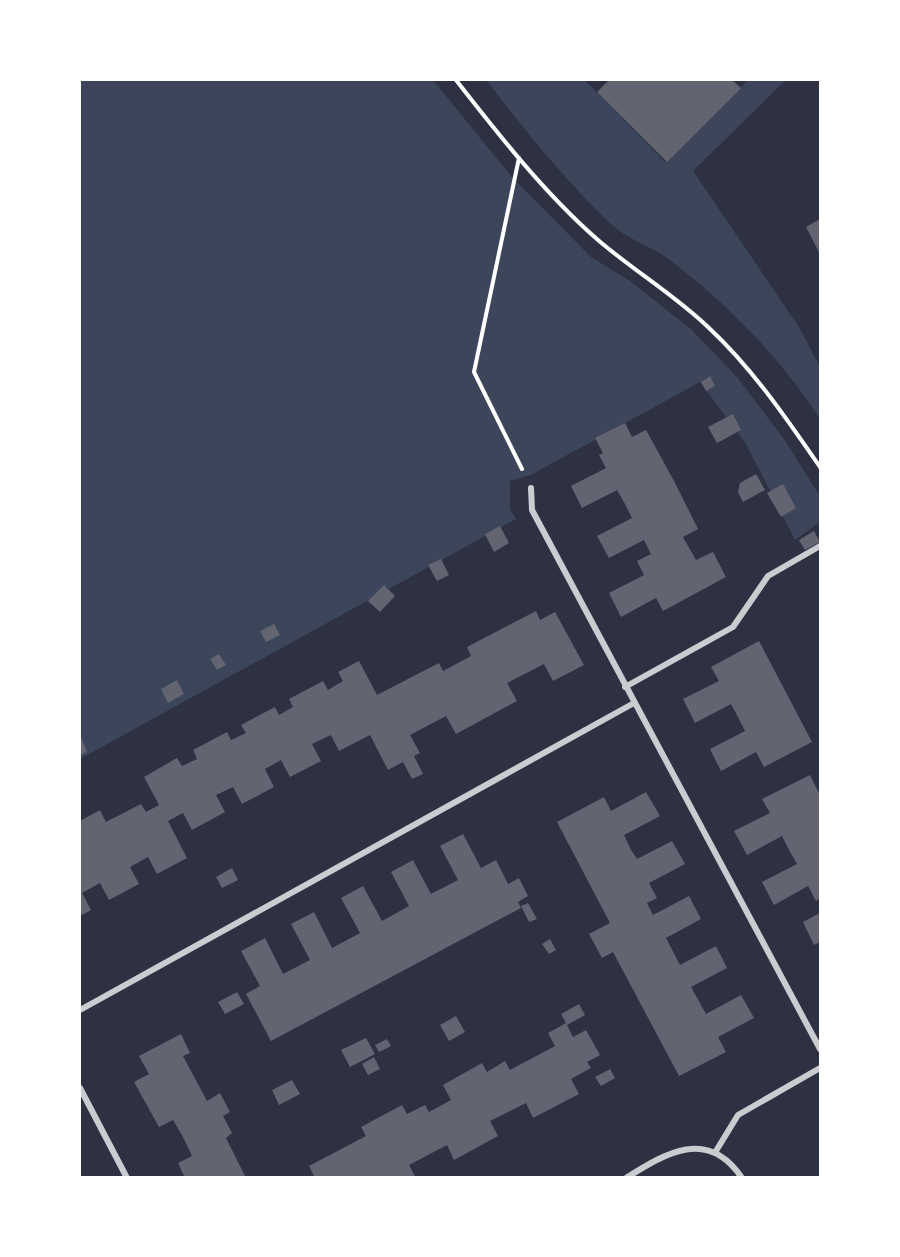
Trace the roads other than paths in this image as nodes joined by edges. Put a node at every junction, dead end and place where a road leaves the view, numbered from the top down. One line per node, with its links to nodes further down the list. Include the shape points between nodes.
1 (531, 488): 3 (street, via 532,510)
2 (820, 546): 3 (street, via 768,576 733,627)
3 (625, 687): 4 (street)
4 (634, 703): 5 (street); 6 (street)
5 (80, 1010)
6 (820, 1049)
7 (820, 1068): 9 (street, via 738,1115)
8 (80, 1088): 10 (street)
9 (716, 1151): 11 (street, via 692,1148 666,1154); 12 (street)
10 (127, 1178)
11 (626, 1178)
12 (742, 1178)

